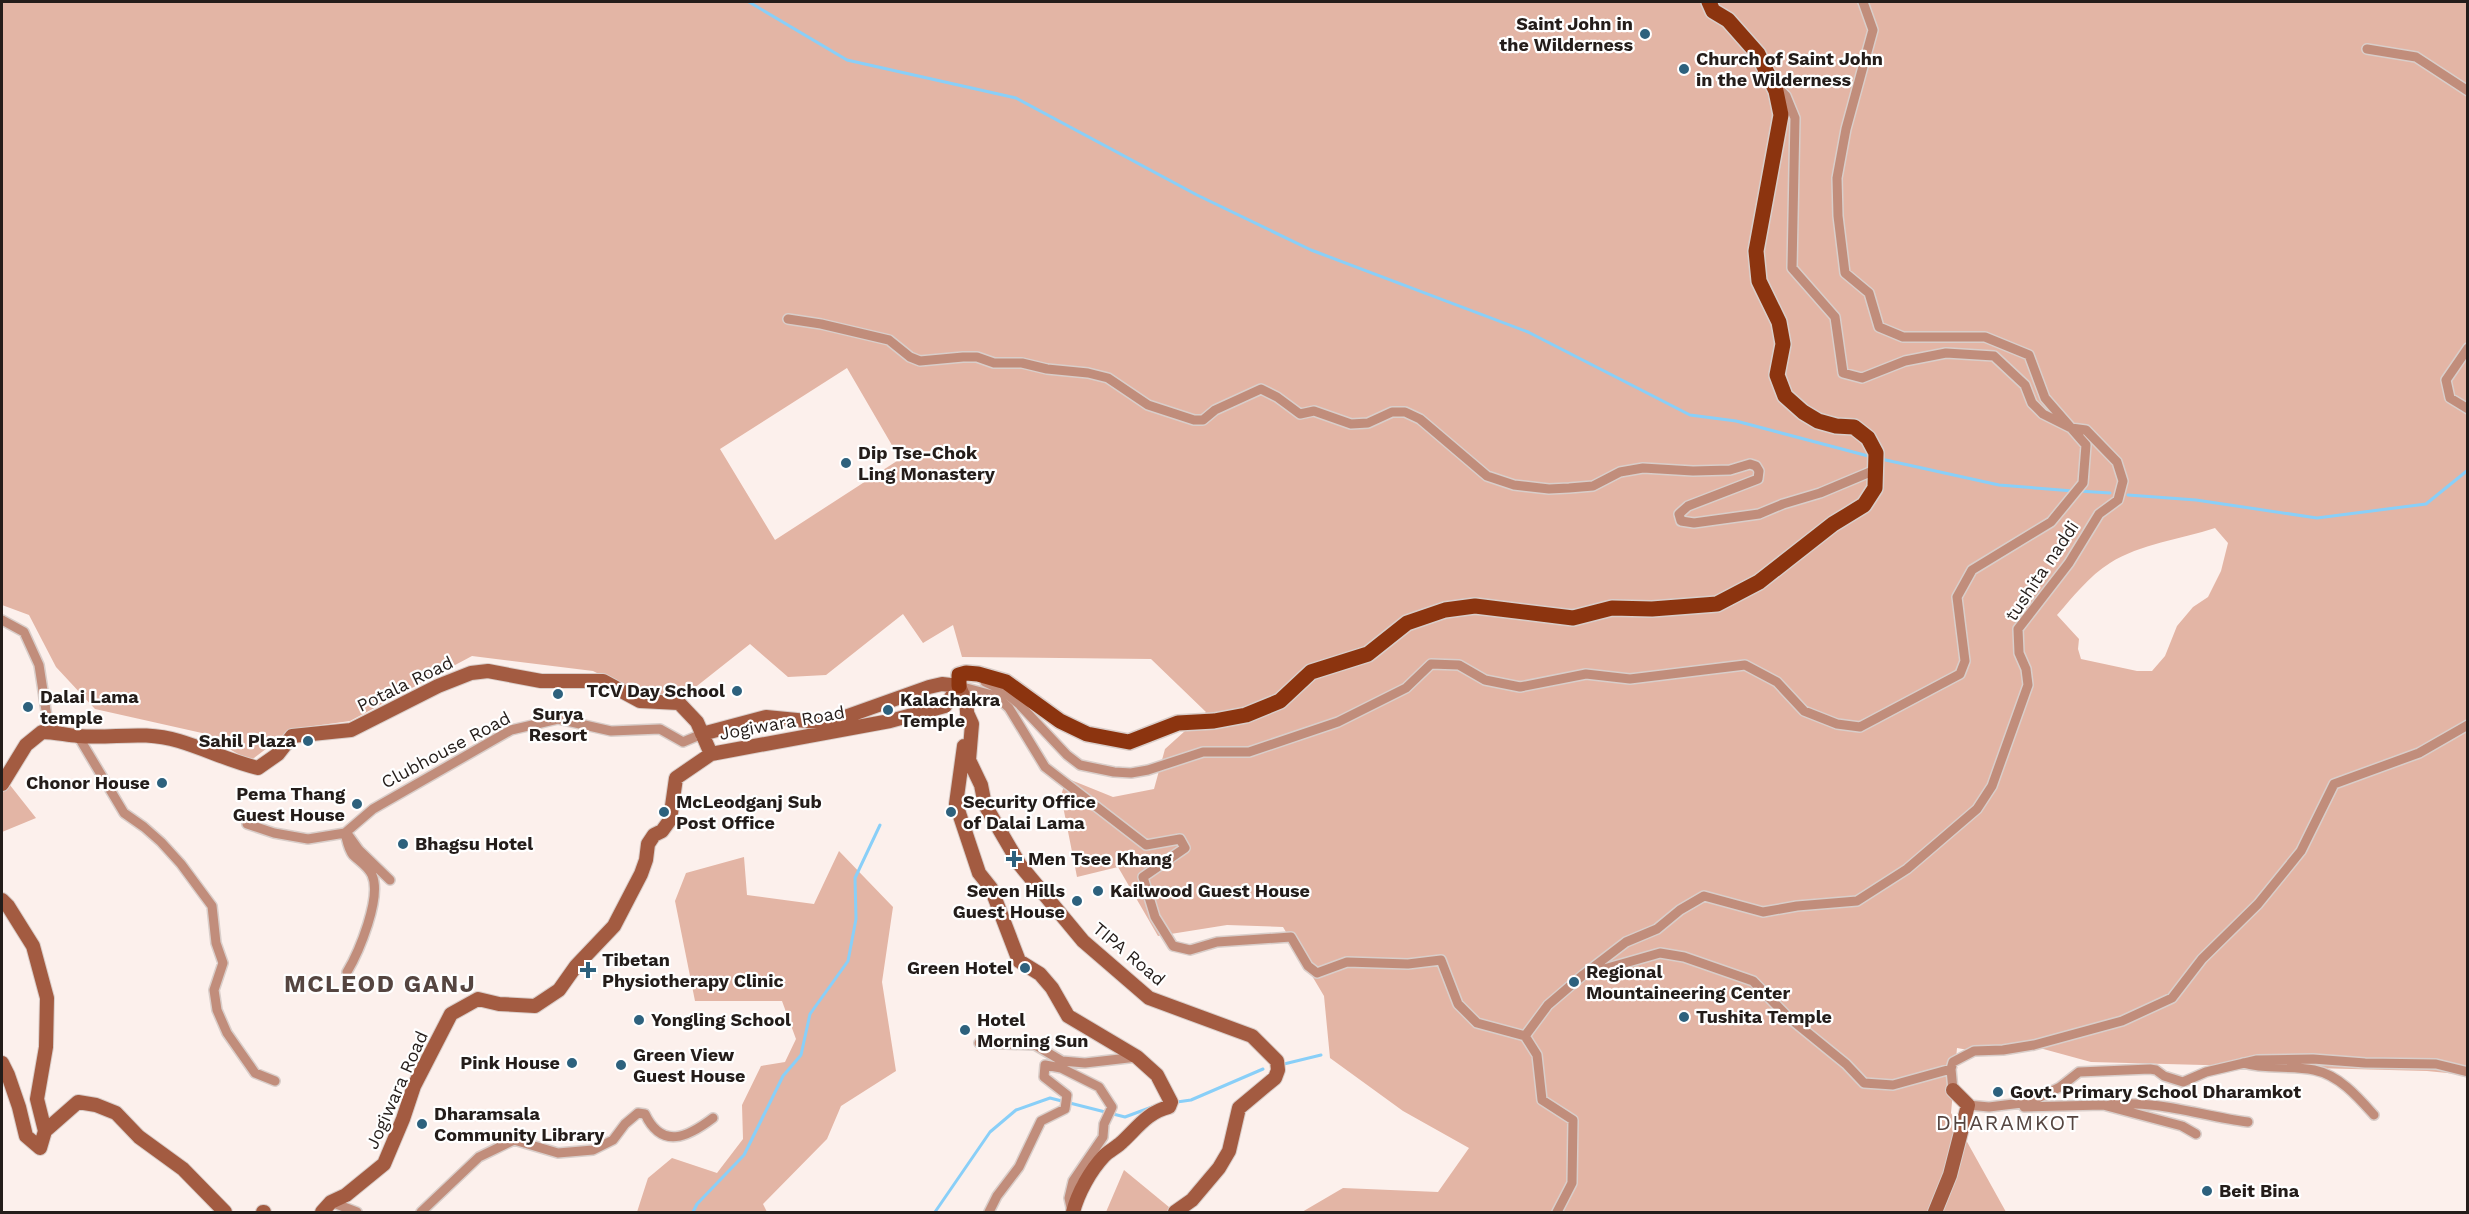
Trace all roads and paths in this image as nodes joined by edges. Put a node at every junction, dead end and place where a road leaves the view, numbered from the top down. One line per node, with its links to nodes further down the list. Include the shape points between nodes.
1 (1709, 2): 4 (main road, via 1713,11 1728,20 1758,54)
2 (1863, 2): 9 (street, via 1873,30 1837,178 1845,273 1869,293 1879,327 1903,336 1985,337 2029,355 2045,398)
3 (2367, 49): 5 (street, via 2416,57)
4 (1769, 77): 9 (street, tushita naddi, via 1786,96 1795,118 1792,268 1835,317 1842,373 1862,378 1905,361 1946,353 1994,356 2025,385 2032,403 2043,414); 10 (main road, via 1781,115 1756,251 1759,281 1779,322 1783,344 1777,375 1785,396 1803,412 1818,422 1854,427 1868,438)
5 (2468, 91)
6 (788, 319): 10 (street, via 889,340 920,361 977,357 994,363 1088,373 1108,378 1148,405 1194,420 1203,420 1215,410 1261,389 1299,414 1314,411 1351,424 1405,412 1420,419 1487,476 1514,485 1569,488 1593,486 1620,472 1642,468 1693,471 1756,466 1758,479 1688,506 1679,514 1681,521 1694,523 1760,514 1820,493)
7 (2468, 348): 8 (street, via 2446,380 2450,398)
8 (2468, 410)
9 (2071, 428): 12 (street, via 2086,445 2083,483 2051,522 1972,570 1957,597 1965,661 1959,674 1860,727 1837,724 1804,711 1777,682 1745,665 1630,679 1586,674 1520,687 1485,680 1460,665 1431,664 1406,688 1338,722 1249,752 1203,752 1131,773 1080,765 1002,690 977,680 962,681); 25 (street, tushita naddi, via 2086,430 2104,446 2117,462 2123,481 2118,500 2099,514 2069,563 2018,629 2019,653 2028,685 1992,786 1977,809 1907,869 1857,901 1763,912 1704,896 1657,928 1626,942)
10 (1875, 462): 12 (main road, via 1875,488 1864,505 1833,524 1759,582 1717,604 1612,608 1573,618 1475,606 1445,610 1407,623 1368,654 1311,672 1280,701 1245,715 1178,723 1129,742 1087,734 1060,721 1006,682 966,673 959,675)
11 (2, 620): 15 (street, via 24,632 39,665 47,717)
12 (959, 686): 13 (street); 16 (street, via 929,687 828,723 766,717); 18 (street, Jogiwara Road, via 945,706 880,723); 26 (street, via 996,696 1009,708 1045,767 1146,845 1180,839 1185,848 1143,877 1155,917 1173,946 1190,950 1217,942 1291,937 1308,966 1317,973 1347,962 1408,964 1441,960 1458,1004 1477,1023)
13 (967, 713): 28 (street, via 956,804 979,873 991,888 1019,961 1040,974 1068,1016); 49 (street, TIPA Road, via 972,724 969,760 985,805 1020,866 1083,941 1149,998 1252,1036 1277,1061 1275,1078 1239,1108 1229,1151 1220,1168 1192,1200)
14 (2468, 725): 31 (street, via 2419,753 2334,784 2301,851 2258,904 2202,959 2172,998 2122,1021 2034,1046 1974,1051 1953,1062)
15 (60, 732): 17 (street, Potala Road); 19 (street, Potala Road, via 42,732 26,745)
16 (702, 734): 17 (street, Potala Road, via 697,722 679,703 640,701 603,681 541,681 488,671 438,686 351,730 292,736 278,754 258,768 179,741 141,734); 18 (street); 21 (street, Clubhouse Road, via 683,742 660,729 611,731 558,719 511,730 373,809)
17 (78, 736): 33 (street, via 124,813 161,842 212,906 216,943 223,963 214,990 217,1010 227,1033 255,1073)
18 (711, 754): 43 (street, Jogiwara Road, via 676,778 670,820 648,844 641,873 614,926 559,990 535,1006 478,999 451,1014 414,1086 384,1164)
19 (2, 784)
20 (247, 824): 21 (street, via 308,839)
21 (345, 832): 22 (street); 24 (street, via 351,853 372,875 374,888 369,920)
22 (390, 880)
23 (2, 900): 41 (street, via 33,946 47,998 46,1047 37,1098)
24 (347, 972)
25 (1583, 975): 26 (street, tushita naddi, via 1548,1005); 31 (street, via 1660,953 1684,957 1753,981 1864,1083 1893,1085)
26 (1525, 1036): 50 (street, via 1537,1055 1542,1100 1573,1120 1572,1183)
27 (979, 1043): 28 (street, via 1035,1045 1062,1060 1085,1063)
28 (1137, 1057): 48 (street, via 1156,1075 1168,1094 1170,1107 1146,1117 1105,1155)
29 (2, 1063): 41 (street, via 26,1136 40,1148)
30 (2241, 1063): 32 (street, via 2313,1059 2436,1064); 37 (street, via 2183,1082 2150,1069 2079,1072 2030,1102); 38 (street, via 2316,1070 2350,1088)
31 (1951, 1069): 34 (street)
32 (2468, 1072)
33 (275, 1081)
34 (1953, 1090): 35 (street)
35 (1968, 1105): 37 (street); 51 (street, via 1950,1175)
36 (2103, 1105): 37 (street); 40 (street, via 2134,1102); 42 (street, via 2182,1126)
37 (1989, 1107)
38 (2374, 1115)
39 (713, 1118): 46 (street, via 682,1137 665,1136 652,1128 645,1114 638,1113 613,1140 593,1150 558,1152 514,1140 479,1157)
40 (2248, 1122)
41 (45, 1131): 44 (street, via 78,1102 116,1113 139,1137 183,1169)
42 (2196, 1134)
43 (326, 1207): 45 (street)
44 (225, 1212)
45 (357, 1212)
46 (421, 1212)
47 (989, 1212): 48 (street, via 1019,1167 1041,1121 1066,1104 1067,1095 1044,1077 1046,1065 1061,1068 1099,1088 1112,1107 1103,1137 1073,1181 1069,1198)
48 (1073, 1212)
49 (1175, 1212)
50 (1557, 1212)
51 (1935, 1212)

